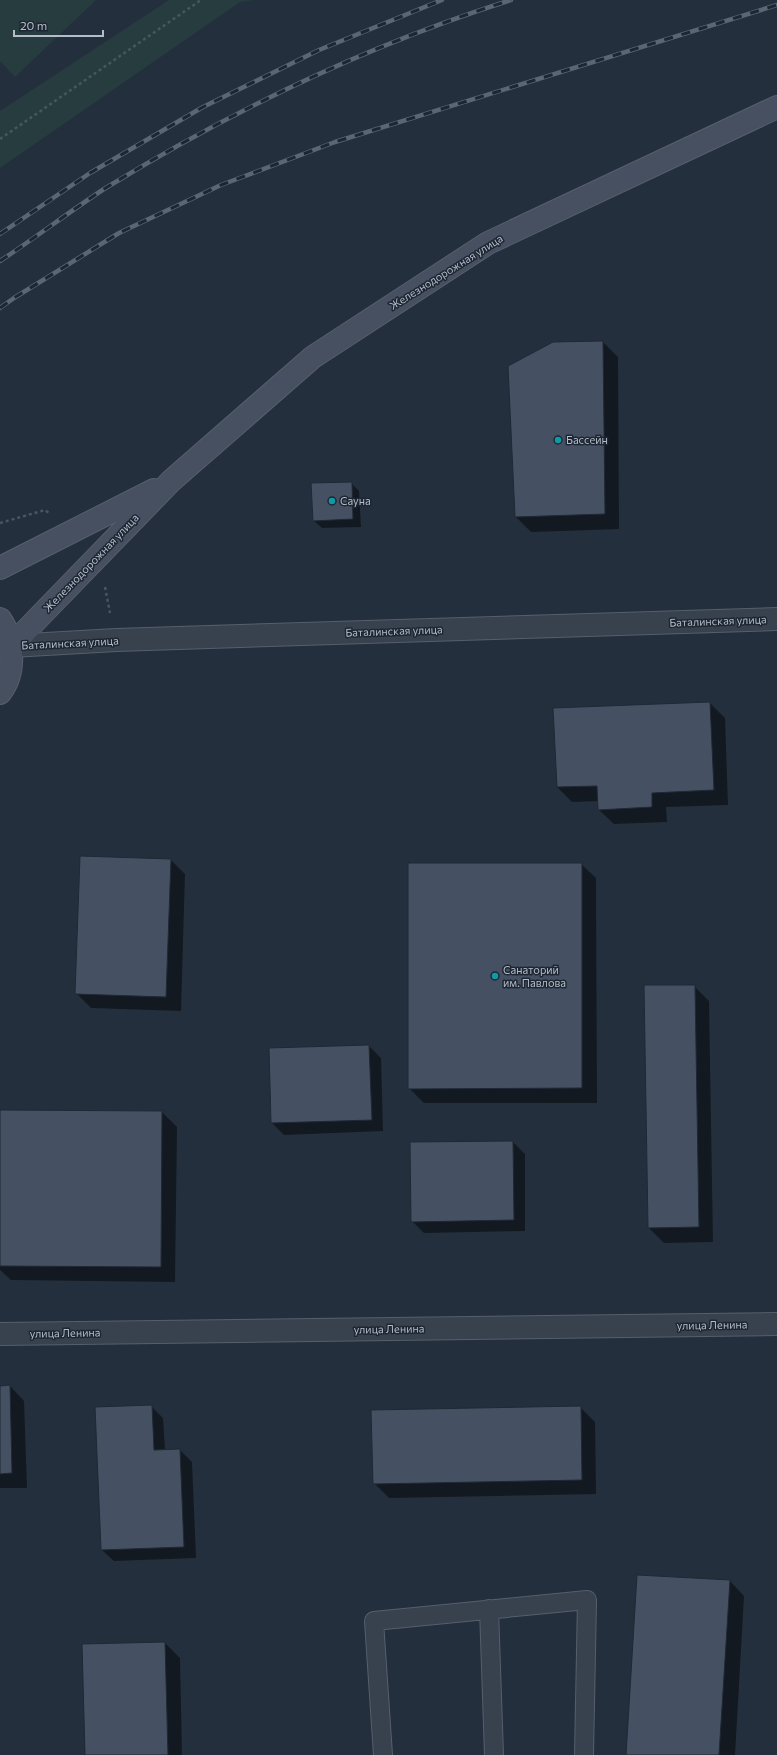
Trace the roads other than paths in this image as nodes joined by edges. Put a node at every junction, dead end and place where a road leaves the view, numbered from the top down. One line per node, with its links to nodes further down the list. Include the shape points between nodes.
1 (777, 107): 2 (main road, Железнодорожная улица, via 488,243 313,357)
2 (171, 481): 3 (main road, Железнодорожная улица); 6 (main road, Железнодорожная улица)
3 (0, 568)
4 (0, 619): 6 (main road)
5 (777, 619): 6 (street, Баталинская улица, via 116,640)
6 (11, 646): 7 (main road, via 11,669)
7 (0, 693)
8 (777, 1324): 9 (street, улица Ленина)
9 (0, 1334)
10 (490, 1610): 11 (lane, via 374,1621); 12 (lane); 13 (lane, via 587,1600)
11 (383, 1755)
12 (494, 1755)
13 (584, 1755)

